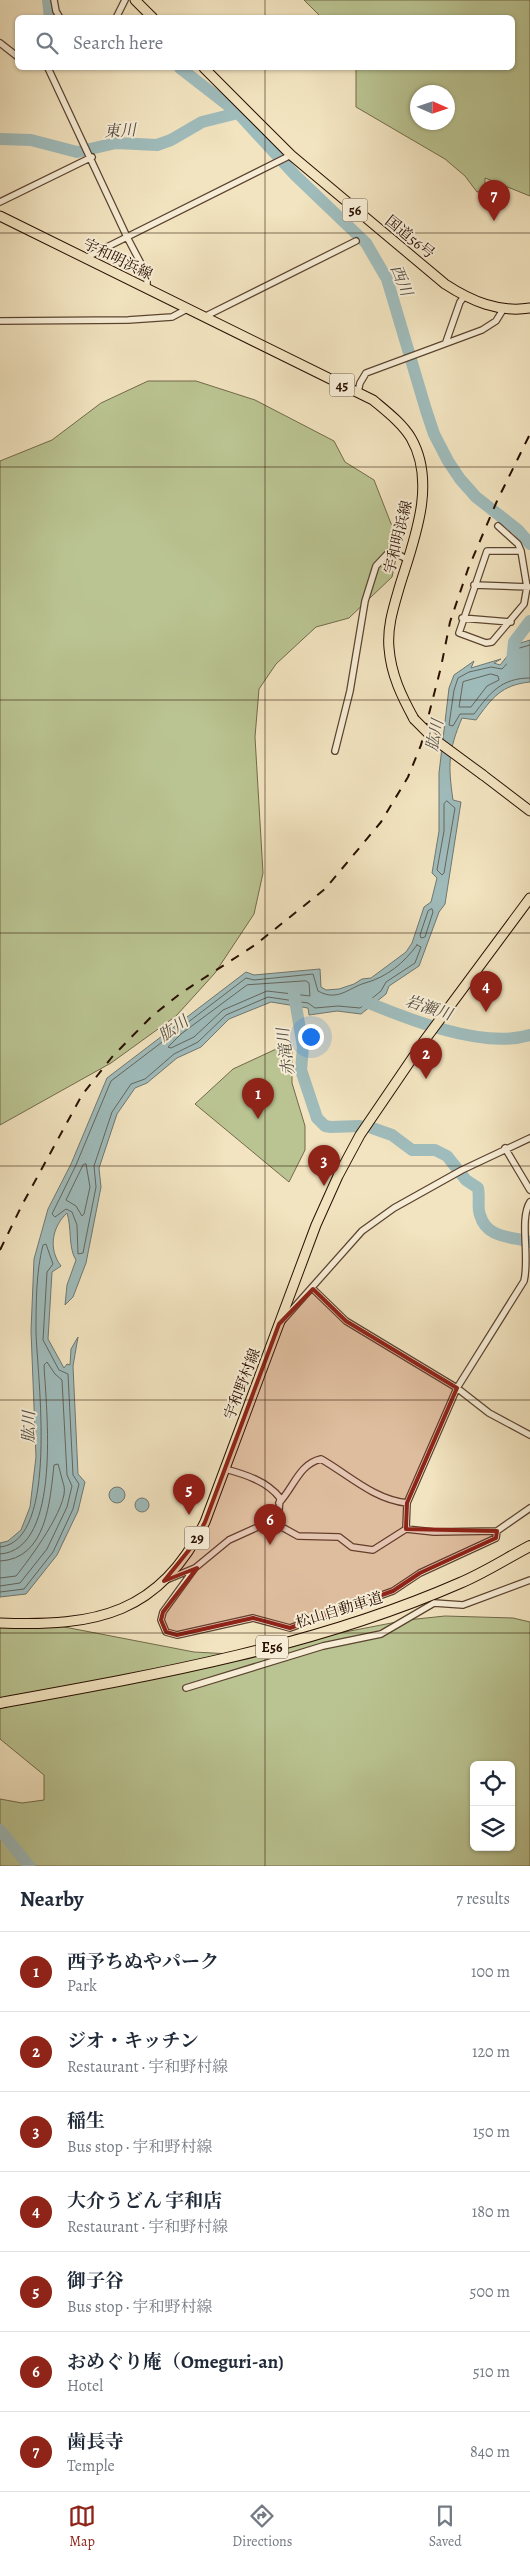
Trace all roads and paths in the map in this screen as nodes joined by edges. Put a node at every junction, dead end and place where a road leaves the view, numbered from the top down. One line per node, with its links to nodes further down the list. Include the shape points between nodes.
1 (54, 0): 4 (street)
2 (125, 0): 5 (street)
3 (135, 0): 6 (main road)
4 (58, 15)
5 (118, 15)
6 (150, 15)
7 (0, 43): 8 (street)
8 (15, 55)
9 (49, 70): 11 (street)
10 (206, 70): 12 (main road, 国道56号 / 56)
11 (91, 155): 13 (street); 15 (street)
12 (289, 156): 15 (street); 19 (main road, 国道56号 / 56)
13 (0, 202)
14 (0, 216): 17 (main road, 宇和明浜線 / 45)
15 (127, 237): 17 (street); 18 (street, via 147,275)
16 (356, 241): 23 (street)
17 (85, 258): 18 (main road, 宇和明浜線 / 45)
18 (147, 288): 22 (main road, 宇和明浜線 / 45)
19 (464, 297): 20 (main road, 国道56号 / 56); 25 (street)
20 (504, 308): 21 (main road, 国道56号 / 56); 25 (street, via 496,322)
21 (530, 308)
22 (187, 309): 23 (main road, 宇和明浜線 / 45); 24 (street, via 172,317)
23 (204, 317): 26 (main road, 宇和明浜線 / 45)
24 (0, 321)
25 (446, 342): 26 (street, via 366,373)
26 (358, 392): 29 (main road, 宇和明浜線 / 45, via 392,416 411,438 420,463 421,511)
27 (498, 526): 28 (street, via 518,544)
28 (521, 551): 30 (street, via 487,552); 31 (street)
29 (408, 560): 34 (street, via 390,550 376,566 365,601 350,691); 35 (main road, 宇和明浜線 / 45, bridge, via 392,610 389,649 401,695 414,719 434,739)
30 (474, 585): 31 (street); 32 (street)
31 (528, 587): 33 (street, via 524,604)
32 (462, 618): 33 (street); 33 (street, via 459,633 486,643 492,642)
33 (511, 622)
34 (335, 751)
35 (530, 811)
36 (530, 898): 43 (main road, 宇和野村線 / 29, via 424,1041 360,1135 316,1225)
37 (530, 1138): 38 (street)
38 (505, 1148): 39 (street); 42 (street, via 394,1208 362,1231 322,1274)
39 (530, 1190)
40 (530, 1202): 41 (street)
41 (528, 1209): 44 (street, via 524,1281)
42 (313, 1289): 43 (street); 44 (street, via 346,1321)
43 (279, 1324): 46 (main road, 宇和野村線 / 29)
44 (457, 1388): 45 (street, via 489,1413); 48 (street)
45 (530, 1435)
46 (225, 1469): 47 (street, via 270,1488 280,1498); 56 (main road, 宇和野村線 / 29, via 194,1545)
47 (280, 1503): 48 (street, via 300,1471 312,1461 321,1459 373,1493); 50 (street)
48 (406, 1503): 51 (street)
49 (530, 1508): 52 (street)
50 (271, 1521): 51 (street, via 298,1536 339,1538 352,1547 373,1550); 54 (street, via 229,1540)
51 (406, 1529): 52 (street)
52 (497, 1531): 54 (street, via 496,1538 420,1573 393,1591 290,1628 253,1618 177,1635 166,1632 161,1620 163,1612)
53 (530, 1546): 59 (highway, 松山自動車道 / E56, via 461,1583 386,1612 264,1649)
54 (195, 1568): 56 (street)
55 (530, 1580): 58 (street, via 463,1605 434,1603 382,1634 323,1646)
56 (164, 1581): 57 (main road, 宇和野村線 / 29, via 148,1594 102,1616 68,1624)
57 (0, 1623)
58 (186, 1688)
59 (0, 1703)

